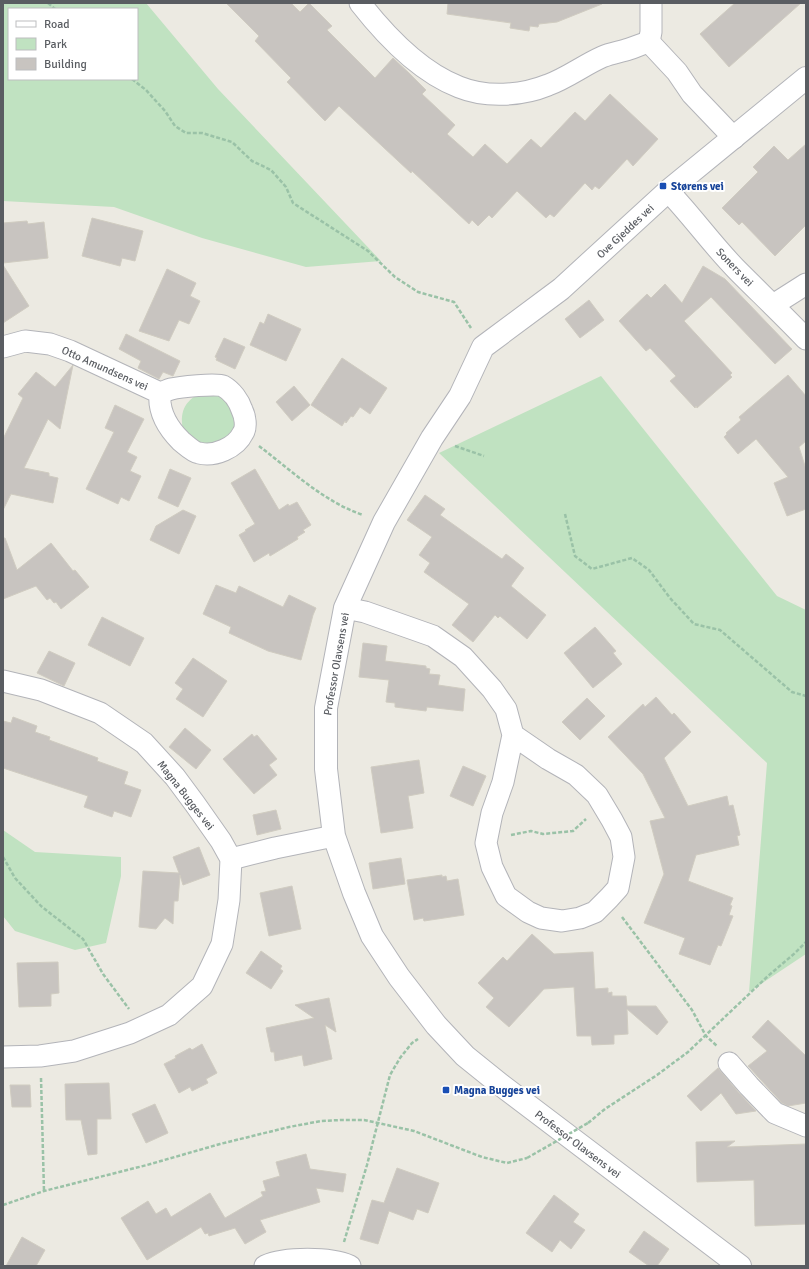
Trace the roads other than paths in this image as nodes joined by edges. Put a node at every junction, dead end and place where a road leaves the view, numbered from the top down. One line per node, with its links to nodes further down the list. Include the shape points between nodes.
1 (360, 3): 3 (street, via 385,33 419,63 459,88 477,92 510,95 529,91 549,85 604,56)
2 (651, 3): 3 (street)
3 (649, 42): 5 (street, via 677,72 692,94)
4 (806, 78): 5 (street, Ove Gjeddes vei)
5 (734, 138): 6 (street, Ove Gjeddes vei)
6 (668, 191): 8 (street, Soners vei, via 710,242); 12 (street, Ove Gjeddes vei, via 561,289 483,347)
7 (806, 284): 8 (street)
8 (773, 305): 9 (street, Soners vei)
9 (806, 339)
10 (3, 347): 11 (street, Otto Amundsens vei, via 25,341 50,344)
11 (160, 393): 11 (street, Otto Amundsens vei, via 159,403 172,432 198,453 212,454 228,449 243,434 244,414 239,402 222,386 172,389)
12 (460, 396): 13 (street, Professor Olavsens vei, via 432,438 384,522)
13 (345, 608): 15 (street, via 365,612 433,636 463,657 506,709); 16 (street, Professor Olavsens vei, via 326,708 326,769)
14 (3, 681): 17 (street, Magna Bugges vei, via 42,690 100,713 144,743 179,782 221,841)
15 (514, 735): 15 (street, via 576,775 597,795 621,837 624,857 618,888 595,912 562,921 541,918 506,896 492,867 486,843 492,813 504,782)
16 (334, 836): 17 (street); 23 (street, Professor Olavsens vei, via 372,936 399,977 436,1025 465,1056)
17 (231, 860): 18 (street, via 229,900 222,944 202,986 169,1015 130,1033 74,1051 40,1056)
18 (3, 1057)
19 (729, 1063): 20 (street, via 775,1113)
20 (806, 1126)
21 (344, 1264): 22 (street, via 306,1258)
22 (265, 1266)
23 (740, 1266)

